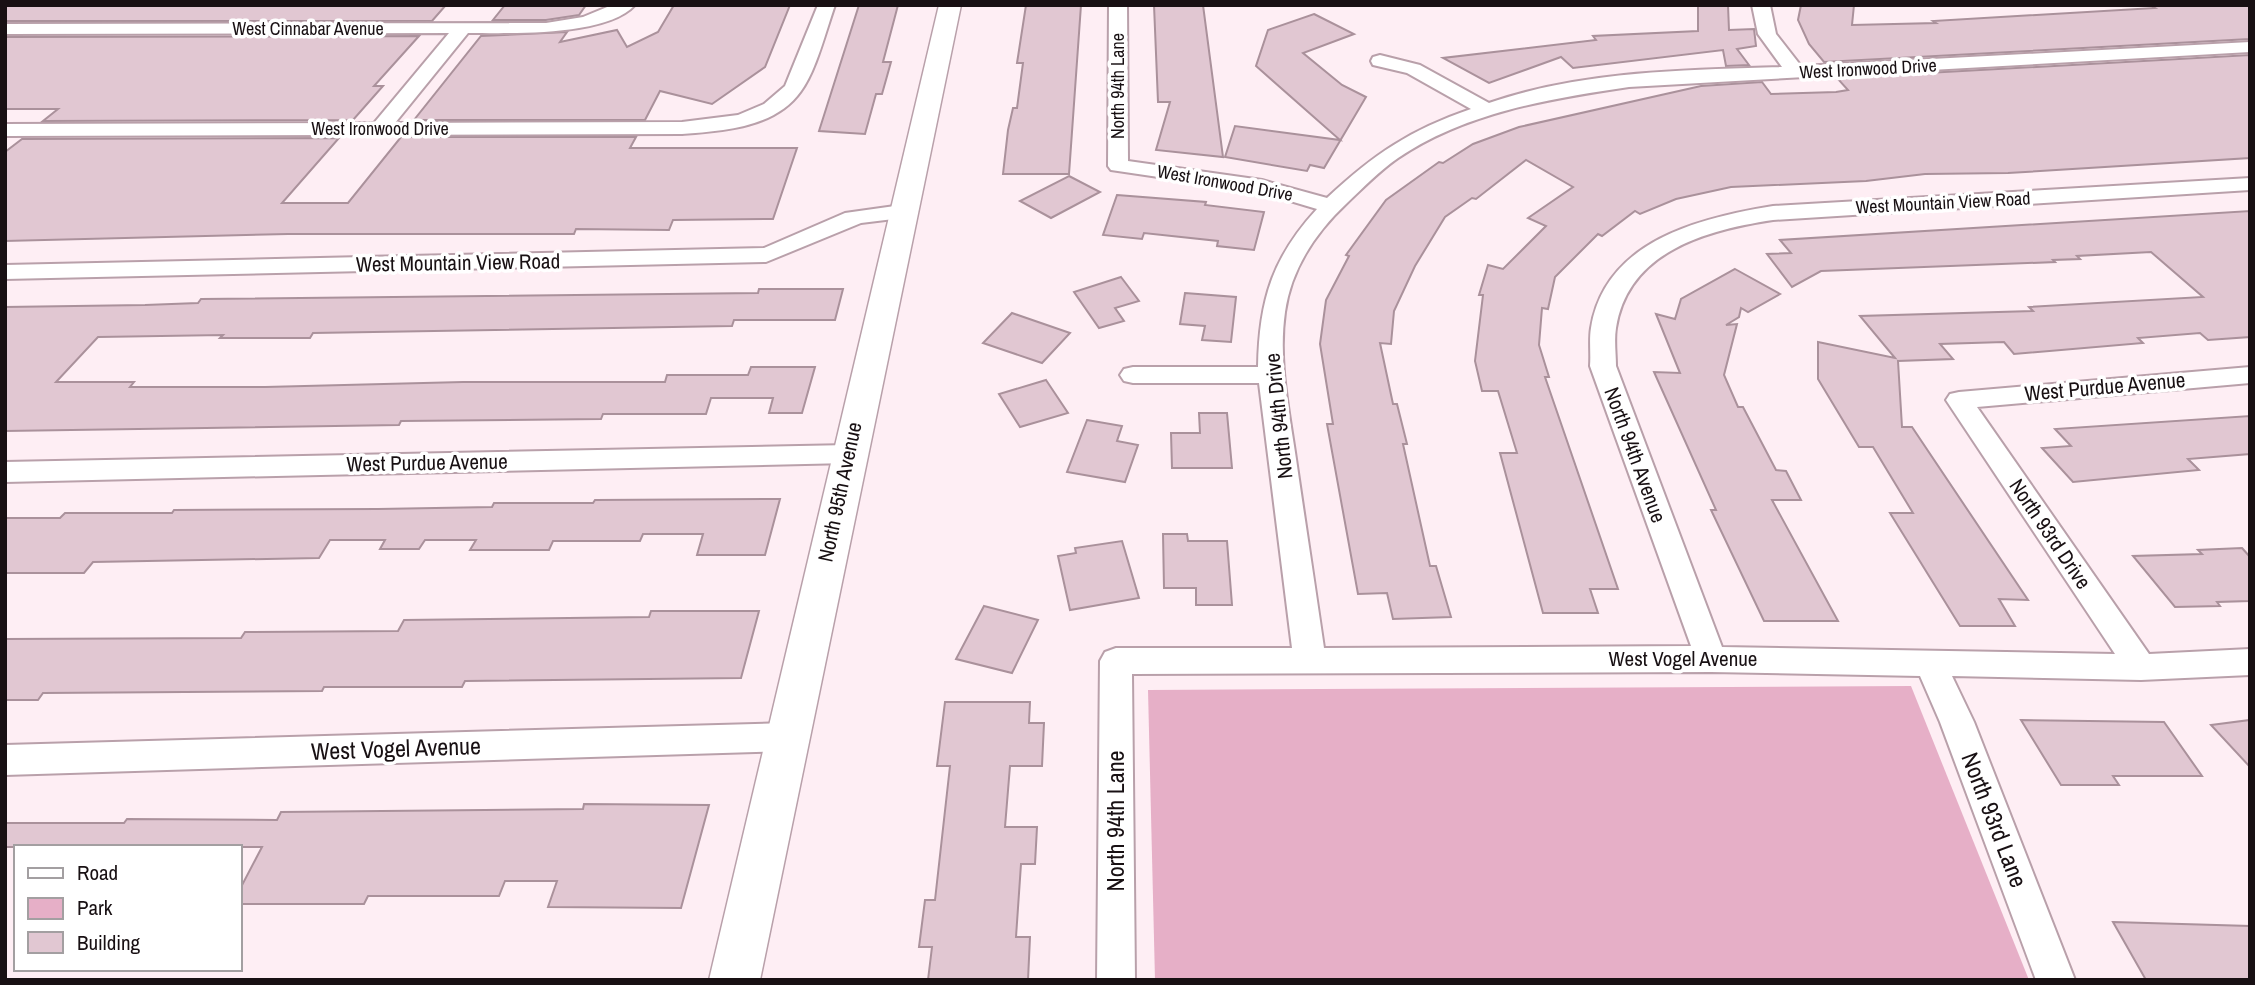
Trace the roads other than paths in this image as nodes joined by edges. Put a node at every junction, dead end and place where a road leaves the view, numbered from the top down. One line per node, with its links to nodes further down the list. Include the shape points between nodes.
1 (627, 5): 7 (street, West Cinnabar Avenue, via 557,27)
2 (827, 5): 12 (street, West Ironwood Drive, via 794,88 780,103 727,124)
3 (950, 5): 17 (street, North 95th Avenue)
4 (1118, 5): 14 (street, North 94th Lane)
5 (1761, 5): 10 (street, via 1767,36)
6 (5, 29): 7 (street, West Cinnabar Avenue)
7 (462, 29): 12 (street)
8 (2250, 47): 10 (street, West Ironwood Drive)
9 (1380, 61): 11 (street, via 1413,69)
10 (1797, 73): 11 (street, West Ironwood Drive, via 1603,84 1549,93)
11 (1489, 111): 16 (street, North 94th Drive, via 1394,152)
12 (380, 129): 13 (street, West Ironwood Drive)
13 (5, 130)
14 (1118, 166): 16 (street, West Ironwood Drive, via 1262,186)
15 (2250, 184): 18 (street, West Mountain View Road, via 1764,214 1706,226)
16 (1331, 206): 21 (street, North 94th Drive, via 1292,257 1277,291)
17 (902, 212): 19 (street, West Mountain View Road, via 849,219 766,255); 24 (street, North 95th Avenue)
18 (1644, 256): 26 (street, North 94th Avenue, via 1617,287 1606,311 1601,345 1604,366)
19 (5, 272)
20 (1133, 374): 21 (street)
21 (1271, 375): 27 (street, North 94th Drive)
22 (2250, 375): 23 (street, West Purdue Avenue)
23 (1959, 400): 31 (street, North 93rd Drive)
24 (849, 454): 25 (street, West Purdue Avenue); 32 (street, North 95th Avenue)
25 (5, 472)
26 (1711, 659): 27 (street, West Vogel Avenue); 29 (street, West Vogel Avenue)
27 (1310, 660): 28 (street, West Vogel Avenue)
28 (1116, 661): 35 (street, North 94th Lane)
29 (1929, 661): 31 (street, West Vogel Avenue); 36 (street, North 93rd Lane)
30 (2250, 662): 31 (street, West Vogel Avenue)
31 (2141, 667)
32 (787, 737): 33 (street, West Vogel Avenue); 34 (street, North 95th Avenue)
33 (5, 760)
34 (734, 980)
35 (1116, 980)
36 (2056, 980)

